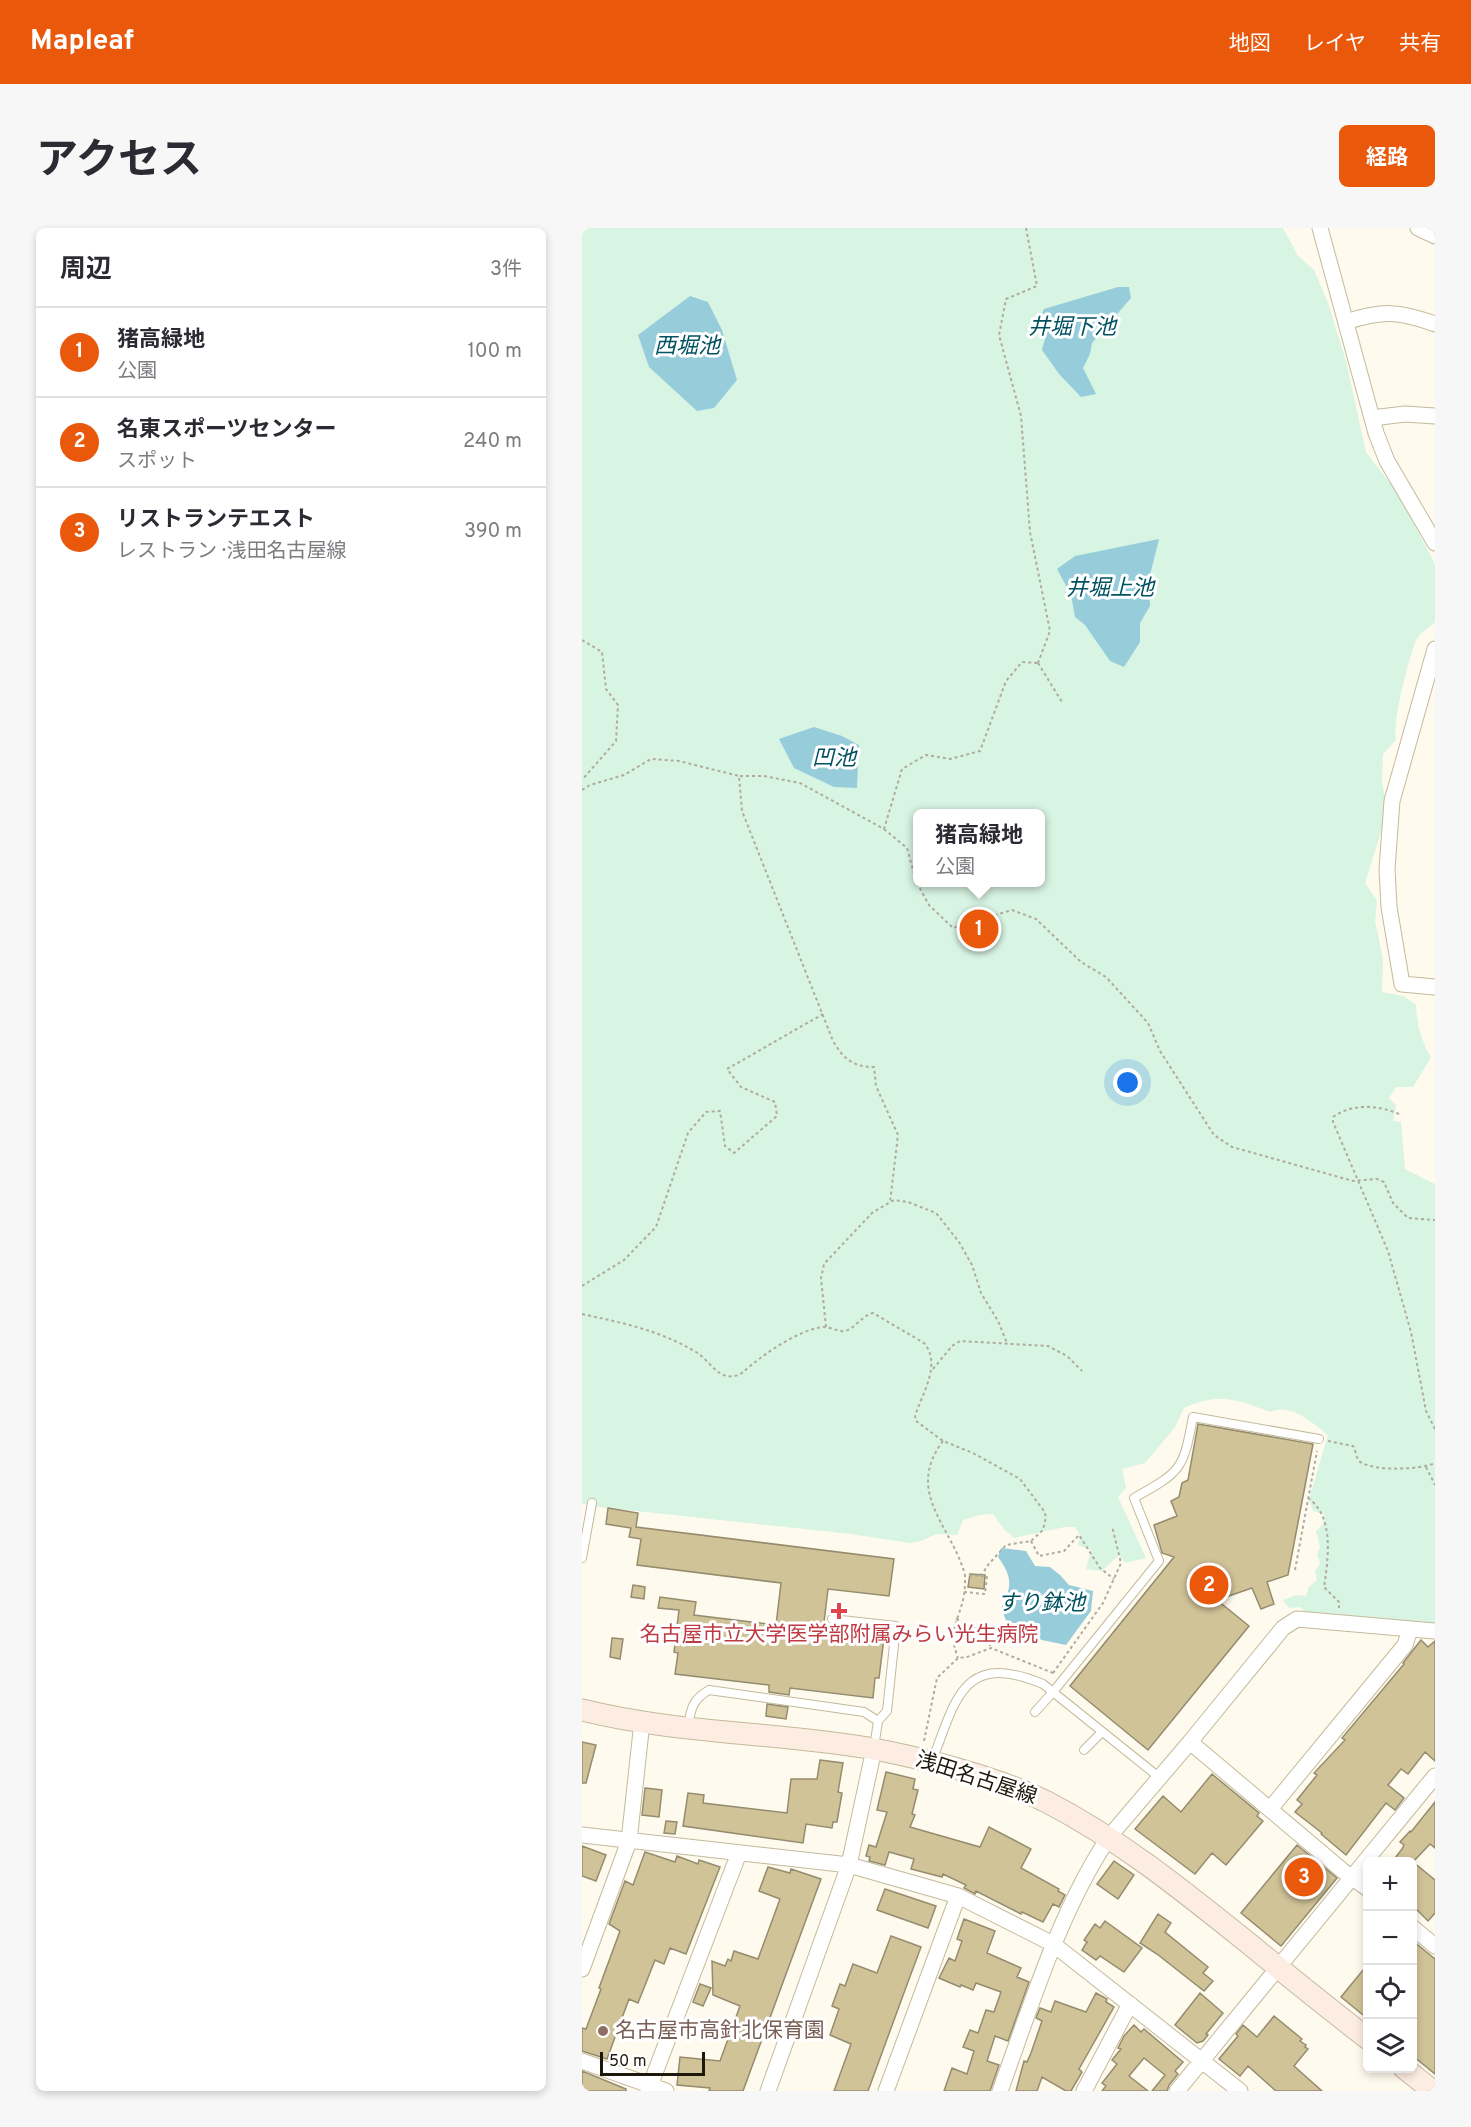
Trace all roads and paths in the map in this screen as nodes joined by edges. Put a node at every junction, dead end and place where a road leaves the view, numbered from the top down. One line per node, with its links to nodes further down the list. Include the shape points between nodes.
1 (1026, 228): 12 (path, via 1037,286 1006,299 999,335 1021,416 1030,532 1050,631)
2 (1320, 228): 5 (street)
3 (1418, 228): 4 (street)
4 (1435, 236)
5 (1346, 322): 6 (street, via 1389,313); 8 (street)
6 (1435, 324)
7 (1435, 416): 8 (street)
8 (1372, 418): 9 (street, via 1387,460)
9 (1433, 536)
10 (582, 640): 15 (path, via 602,652 606,689 618,705 616,741)
11 (1435, 649): 20 (street, via 1394,793 1387,869 1402,984)
12 (1038, 663): 13 (path); 17 (path, via 1022,662 1006,681 980,750 950,759 926,756 902,769)
13 (1062, 702)
14 (740, 776): 16 (path, via 679,761 651,759 624,775); 17 (path, via 800,783); 21 (path, via 742,811)
15 (582, 780)
16 (582, 790)
17 (884, 829): 18 (path, via 907,848)
18 (913, 869)
19 (920, 887): 23 (path, via 930,905 952,928 1012,910 1036,919 1081,962 1106,977 1148,1023 1160,1051 1214,1135 1232,1147)
20 (1435, 987)
21 (823, 1014): 24 (path, via 841,1054 854,1065 874,1067 876,1086 898,1135); 26 (path, via 727,1069 741,1088 775,1102 777,1116 734,1153 725,1146 720,1111 706,1112 688,1133 656,1227 624,1260)
22 (1399, 1114): 23 (path, via 1382,1107 1351,1108 1333,1117)
23 (1358, 1181): 25 (path, via 1384,1182 1393,1203 1408,1218); 32 (path, via 1388,1251 1411,1332 1426,1411)
24 (890, 1202): 28 (path, via 873,1212 824,1264 821,1278); 29 (path, via 908,1202 936,1213 967,1254 981,1293)
25 (1435, 1220)
26 (582, 1286)
27 (582, 1314): 28 (path, via 668,1336 699,1354 721,1375 730,1377 742,1374 781,1344)
28 (826, 1327): 30 (path, via 843,1332 873,1313 924,1343 929,1349)
29 (1007, 1343): 30 (path, via 960,1341); 31 (path, via 1055,1348)
30 (932, 1370): 34 (path, via 915,1416 916,1421)
31 (1082, 1371)
32 (1435, 1429)
33 (1319, 1439): 36 (path, via 1353,1446 1363,1464 1400,1469); 38 (path); 56 (lane, via 1193,1417 1181,1464 1163,1482 1134,1498 1159,1561)
34 (943, 1441): 41 (path, via 1020,1479 1046,1518 1043,1530); 44 (path, via 932,1459 928,1491)
35 (1435, 1463): 36 (path)
36 (1426, 1467): 37 (path)
37 (1435, 1485)
38 (1308, 1498): 43 (path); 50 (path, via 1318,1508 1325,1527 1328,1557 1324,1587 1339,1602)
39 (592, 1503): 42 (lane)
40 (1112, 1526): 46 (path, via 1121,1563)
41 (1031, 1541): 45 (path, via 1006,1545); 46 (path, via 1039,1556 1064,1551 1079,1535 1100,1568)
42 (582, 1558)
43 (1295, 1570)
44 (965, 1575): 45 (path); 47 (path)
45 (981, 1576): 47 (path, via 987,1576 985,1594)
46 (1114, 1579): 55 (path, via 1103,1603)
47 (964, 1592): 49 (path)
48 (832, 1619): 59 (lane, via 896,1626 887,1711)
49 (957, 1619): 53 (path, via 978,1628); 54 (path, via 952,1634)
50 (1338, 1623): 51 (street); 63 (street, via 1297,1619 1283,1628)
51 (1410, 1629): 52 (street); 69 (street, via 1405,1645)
52 (1435, 1631)
53 (992, 1648)
54 (958, 1658)
55 (1043, 1684): 56 (lane); 66 (lane, via 1005,1673 987,1674 972,1681 952,1706)
56 (1053, 1692): 58 (lane); 62 (lane)
57 (582, 1710): 60 (main road, 浅田名古屋線)
58 (1035, 1712)
59 (878, 1720): 61 (lane, via 864,1712 709,1690 697,1696); 64 (lane)
60 (642, 1722): 61 (main road, 浅田名古屋線); 72 (street)
61 (688, 1728): 64 (main road, 浅田名古屋線)
62 (1102, 1732): 65 (lane); 68 (lane)
63 (1190, 1742): 68 (street); 69 (street)
64 (874, 1749): 66 (main road, 浅田名古屋線); 74 (street)
65 (1084, 1750)
66 (932, 1763): 71 (main road, 浅田名古屋線, via 1035,1797)
67 (1435, 1776): 75 (street)
68 (1160, 1778): 71 (street)
69 (1270, 1809): 75 (street)
70 (582, 1835): 72 (street)
71 (1109, 1837): 80 (street); 81 (main road, 浅田名古屋線, via 1158,1870)
72 (629, 1841): 73 (street); 82 (street)
73 (739, 1853): 74 (street); 88 (street)
74 (849, 1865): 77 (street); 90 (street)
75 (1353, 1877): 76 (street); 81 (street)
76 (1363, 1885)
77 (958, 1896): 80 (street); 91 (street)
78 (1417, 1929): 79 (street)
79 (1433, 1939)
80 (1053, 1944): 83 (street); 92 (street)
81 (1278, 1968): 84 (main road, 浅田名古屋線); 85 (street)
82 (582, 1969)
83 (1130, 2004): 85 (street); 93 (street)
84 (1363, 2035)
85 (1203, 2060): 94 (street); 95 (street)
86 (582, 2061): 88 (street)
87 (1410, 2073): 96 (main road)
88 (649, 2088): 89 (street)
89 (666, 2091)
90 (768, 2091)
91 (886, 2091)
92 (1000, 2091)
93 (1084, 2091)
94 (1177, 2091)
95 (1240, 2091)
96 (1432, 2091)

